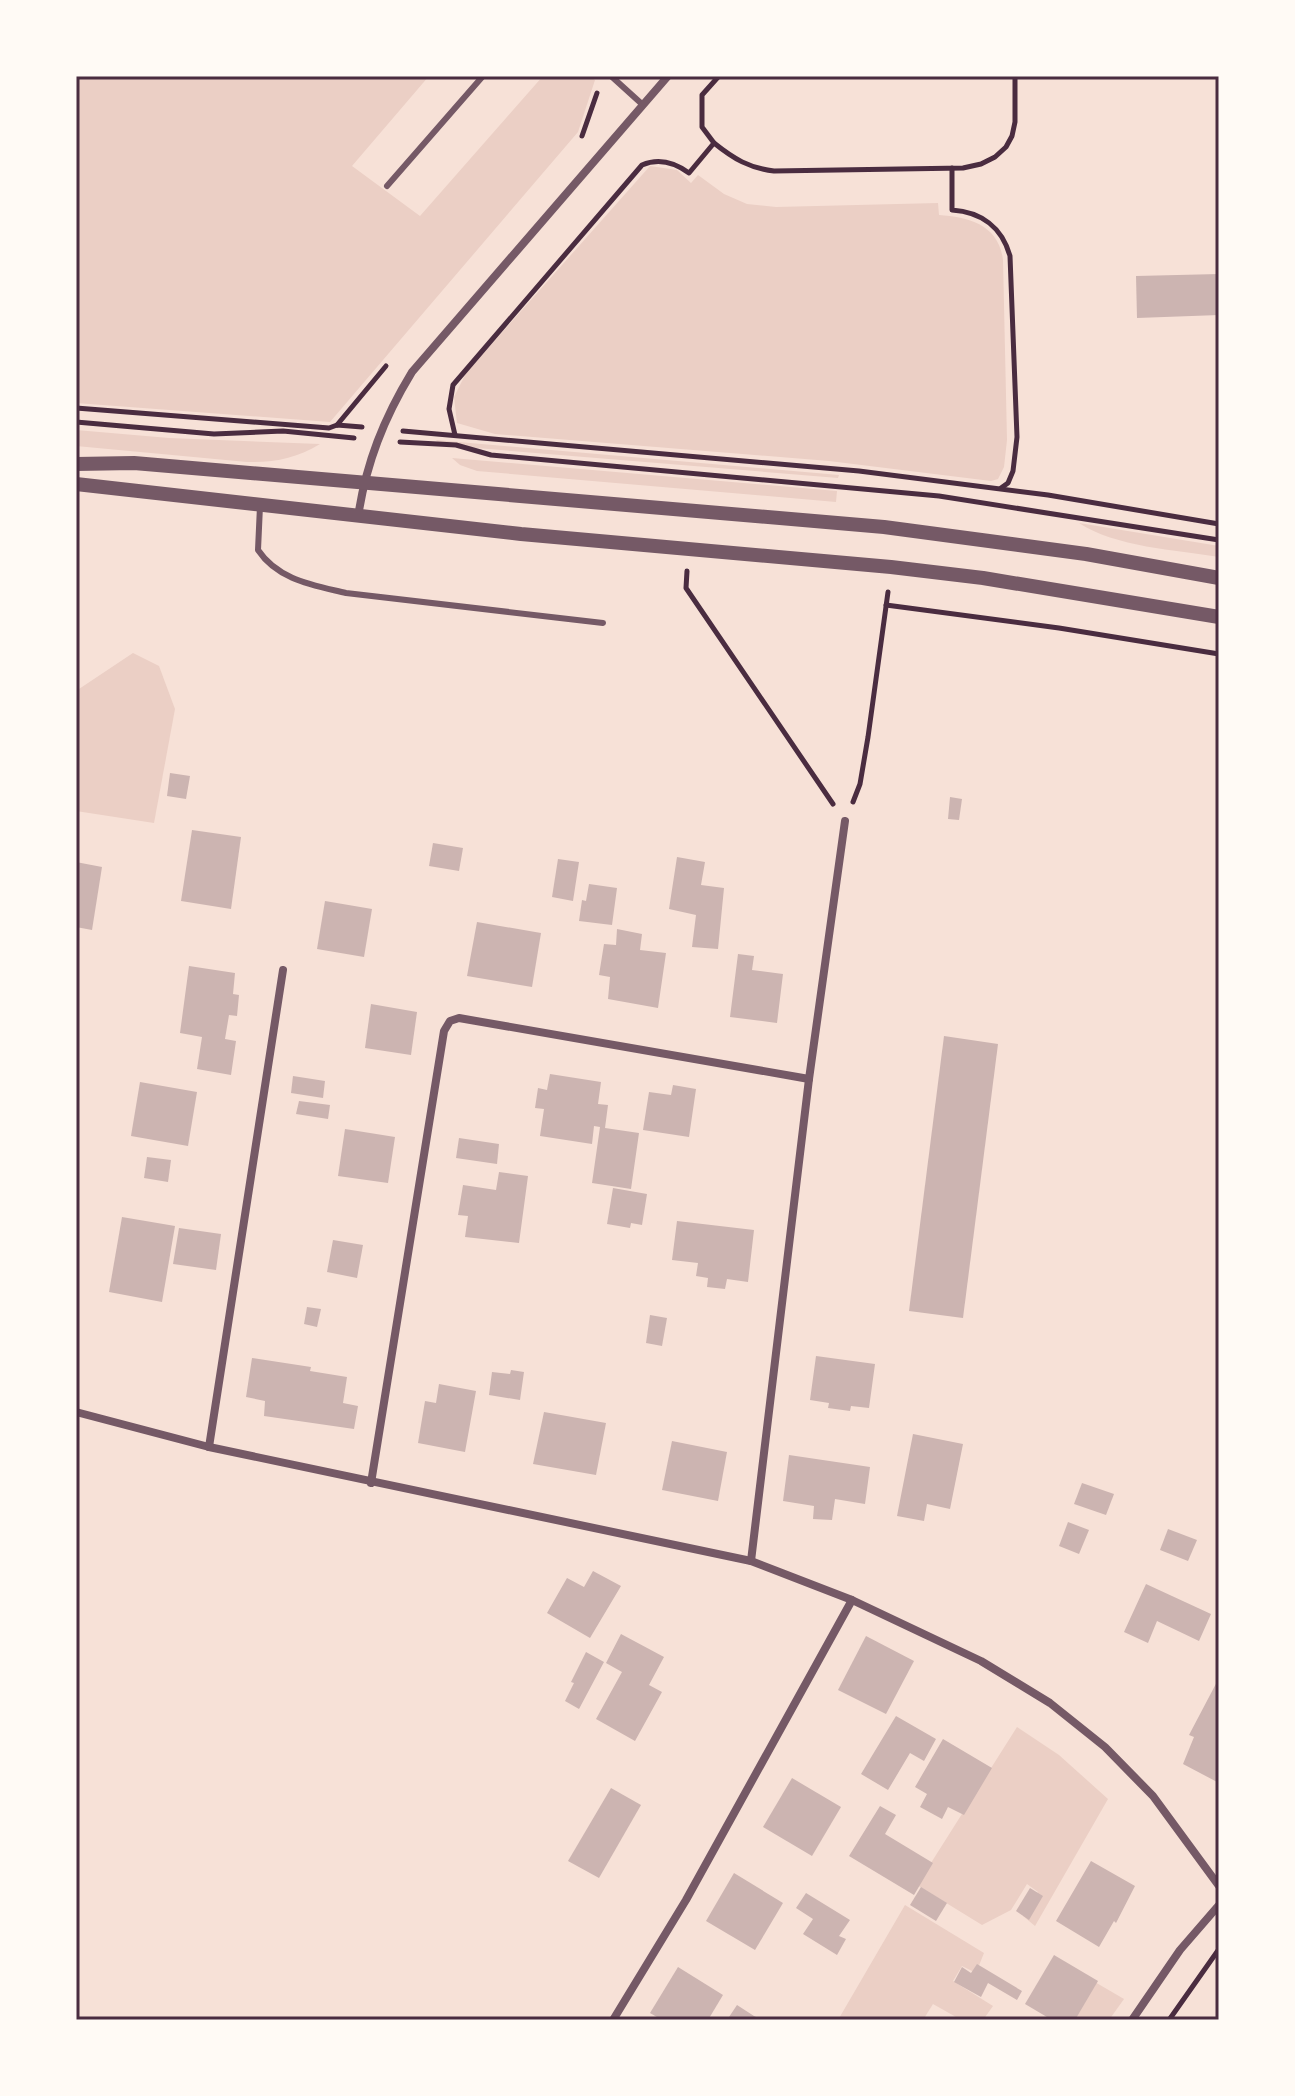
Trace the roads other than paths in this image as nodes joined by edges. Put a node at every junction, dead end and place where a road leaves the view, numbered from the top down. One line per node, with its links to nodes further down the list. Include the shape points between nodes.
1 (483, 76): 5 (lane)
2 (611, 76): 4 (lane)
3 (668, 76): 4 (street)
4 (643, 105): 8 (street, via 412,372 376,440)
5 (387, 186)
6 (76, 464): 8 (street, via 134,463)
7 (76, 484): 9 (street)
8 (363, 484): 10 (street); 11 (street, via 884,527)
9 (260, 505): 10 (street); 13 (lane, via 258,550 277,572 311,585)
10 (358, 517): 12 (street, via 891,567)
11 (1219, 578)
12 (1219, 617)
13 (603, 623)
14 (845, 821): 16 (street)
15 (283, 970): 18 (street)
16 (809, 1079): 19 (street, via 459,1018 450,1021 444,1031); 20 (street)
17 (76, 1412): 18 (street)
18 (209, 1447): 19 (street)
19 (371, 1483): 20 (street)
20 (751, 1561): 21 (street)
21 (852, 1600): 22 (street, via 981,1661 1050,1703 1105,1747 1153,1796); 24 (street, via 686,1900)
22 (1219, 1886)
23 (1219, 1905): 25 (street)
24 (613, 2020)
25 (1132, 2020)

